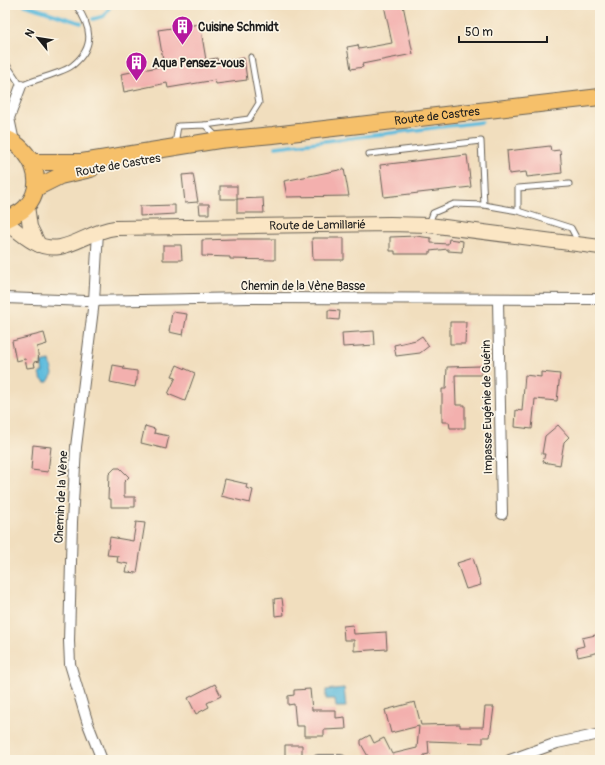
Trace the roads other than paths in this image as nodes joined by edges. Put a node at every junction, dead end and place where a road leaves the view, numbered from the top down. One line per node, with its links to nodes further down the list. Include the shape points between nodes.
1 (76, 5): 4 (lane, via 90,30 89,43 85,50 72,66)
2 (251, 57): 7 (lane, via 259,103 255,112 249,119)
3 (5, 62): 4 (lane)
4 (21, 86): 6 (street); 9 (street, via 9,118)
5 (600, 97): 8 (main road, Route de Castres)
6 (5, 110)
7 (205, 125): 10 (lane); 11 (lane, via 178,126)
8 (273, 135): 10 (main road, Route de Castres); 15 (main road, Route de Castres, via 83,170 60,176)
9 (10, 140): 13 (main road, via 22,148)
10 (218, 140): 11 (main road, Route de Castres)
11 (174, 146): 13 (main road, Route de Castres, via 82,162)
12 (369, 154): 16 (lane, via 481,141)
13 (33, 162): 15 (main road)
14 (569, 184): 18 (lane, via 518,188)
15 (36, 188): 17 (main road)
16 (484, 205): 18 (lane); 20 (lane, via 454,204 433,213)
17 (26, 206): 19 (main road); 23 (main road, via 30,227)
18 (518, 211): 22 (lane, via 571,228)
19 (5, 221): 23 (main road)
20 (429, 225): 21 (main road, Route de Lamillarié, via 152,227 115,228); 22 (main road, Route de Lamillarié)
21 (98, 232): 23 (main road, Route de Lamillarié, via 60,248); 28 (street, Chemin de la Vène)
22 (580, 244): 24 (main road, Route de Lamillarié)
23 (39, 245)
24 (600, 247)
25 (5, 298): 28 (street, Chemin de la Vène Basse)
26 (600, 299): 27 (street, Chemin de la Vène Basse)
27 (498, 300): 28 (street, Chemin de la Vène Basse, via 249,298); 29 (street, Impasse Eugénie de Guérin)
28 (94, 301): 31 (street, Chemin de la Vène, via 76,447 69,648 71,670)
29 (502, 514)
30 (600, 734): 34 (street, via 557,744)
31 (102, 760)
32 (318, 760): 33 (street)
33 (342, 760)
34 (510, 760)

